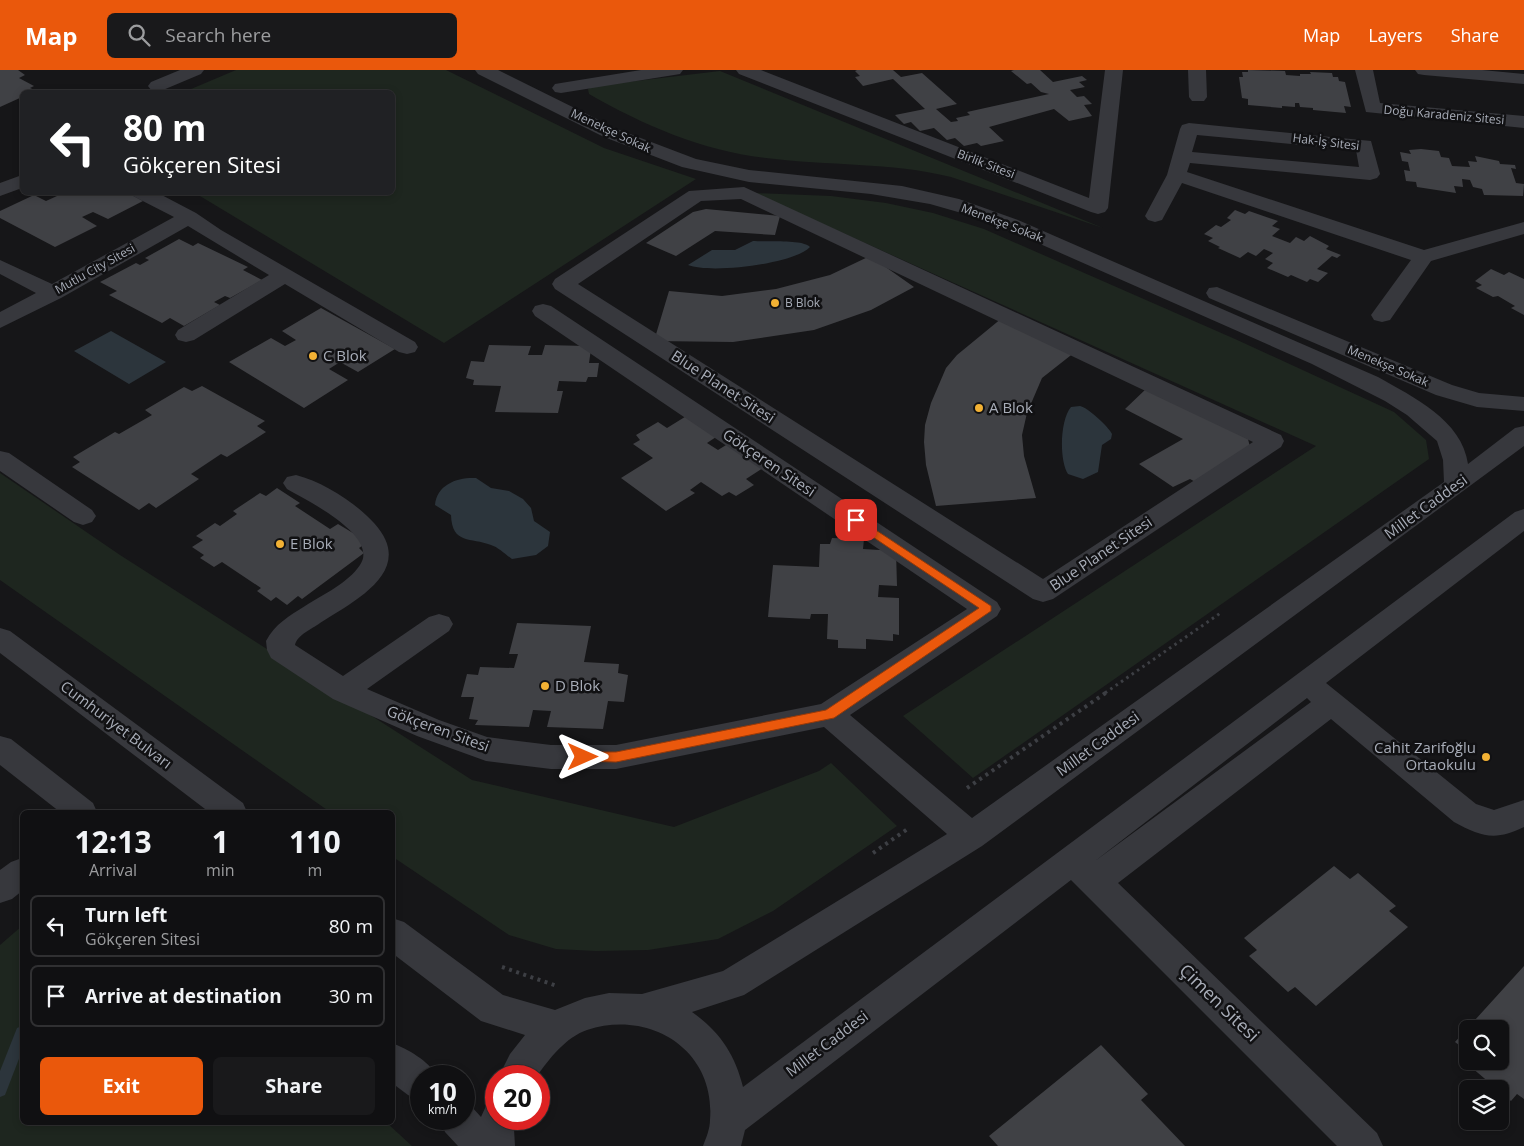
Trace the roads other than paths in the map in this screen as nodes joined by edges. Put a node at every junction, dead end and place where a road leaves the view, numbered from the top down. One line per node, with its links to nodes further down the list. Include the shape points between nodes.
1 (195, 70): 11 (street)
2 (484, 70): 13 (street, Menekşe Sokak)
3 (522, 70): 12 (street, Menekşe Sokak)
4 (674, 70): 12 (street)
5 (745, 70): 6 (street, Birlik Sitesi, via 1098,208)
6 (1114, 70)
7 (1197, 70): 14 (street)
8 (1364, 70): 15 (street, Doğu Karadeniz Sitesi, via 1372,108)
9 (1424, 70): 10 (street)
10 (1524, 80)
11 (157, 86)
12 (557, 86): 13 (street); 34 (street, Menekşe Sokak, via 656,136 728,158 775,167 866,171 955,188 1040,219 1444,390 1476,400)
13 (534, 95): 17 (street, Menekşe Sokak, via 647,149)
14 (1198, 96)
15 (1524, 122)
16 (1180, 166): 16 (street, Hak-İş Sitesi, via 1189,130 1364,145 1370,174); 22 (street, Hak-İş Sitesi); 25 (street)
17 (732, 174): 20 (street); 38 (street, Menekşe Sokak, via 884,189 933,198 980,212 1028,232 1392,393 1443,433 1457,458)
18 (20, 182): 19 (street)
19 (0, 190)
20 (719, 194): 20 (street, Blue Planet Sitesi, via 744,193 1272,441 1043,592 563,284 696,195)
21 (146, 195): 23 (street)
22 (1155, 216)
23 (189, 217): 27 (street); 28 (street, Mutlu City Sitesi)
24 (1524, 228): 25 (street)
25 (1424, 257): 30 (street)
26 (0, 266): 28 (street)
27 (285, 275): 32 (street); 33 (street)
28 (53, 293): 31 (street, Mutlu City Sitesi)
29 (543, 311): 46 (street, Gökçeren Sitesi, via 987,608)
30 (1382, 315)
31 (0, 322)
32 (186, 335)
33 (407, 347)
34 (1524, 404)
35 (1524, 434): 38 (street, Millet Caddesi)
36 (0, 459): 39 (street)
37 (296, 483): 44 (street, Gökçeren Sitesi, via 346,512 376,543 377,560 364,580 288,631 280,641 280,650)
38 (1458, 485): 51 (street, Millet Caddesi)
39 (83, 516)
40 (1524, 518): 43 (street, Millet Caddesi)
41 (439, 624): 44 (street)
42 (0, 638): 49 (street, Cumhuriyet Bulvarı)
43 (1307, 683): 45 (street); 52 (street, Millet Caddesi)
44 (343, 691): 46 (street, Gökçeren Sitesi, via 486,749 551,757 616,757)
45 (1331, 703): 50 (street, via 1465,814 1496,824); 52 (street)
46 (829, 714): 51 (street)
47 (0, 748): 48 (street)
48 (79, 810)
49 (229, 810)
50 (1522, 812)
51 (971, 836): 56 (street, Millet Caddesi, via 732,984)
52 (1084, 871): 63 (street, Millet Caddesi, via 813,1054); 66 (street, Çimen Sitesi)
53 (20, 874): 54 (street)
54 (0, 889)
55 (395, 935): 57 (street, via 493,1010)
56 (648, 1009): 57 (street, via 585,1014); 63 (street, via 697,1035 716,1057 726,1085)
57 (558, 1028): 59 (street)
58 (395, 1062): 60 (street)
59 (522, 1065)
60 (410, 1074)
61 (468, 1130): 64 (street)
62 (495, 1130): 65 (street)
63 (726, 1133)
64 (483, 1146)
65 (496, 1146)
66 (1364, 1146)

